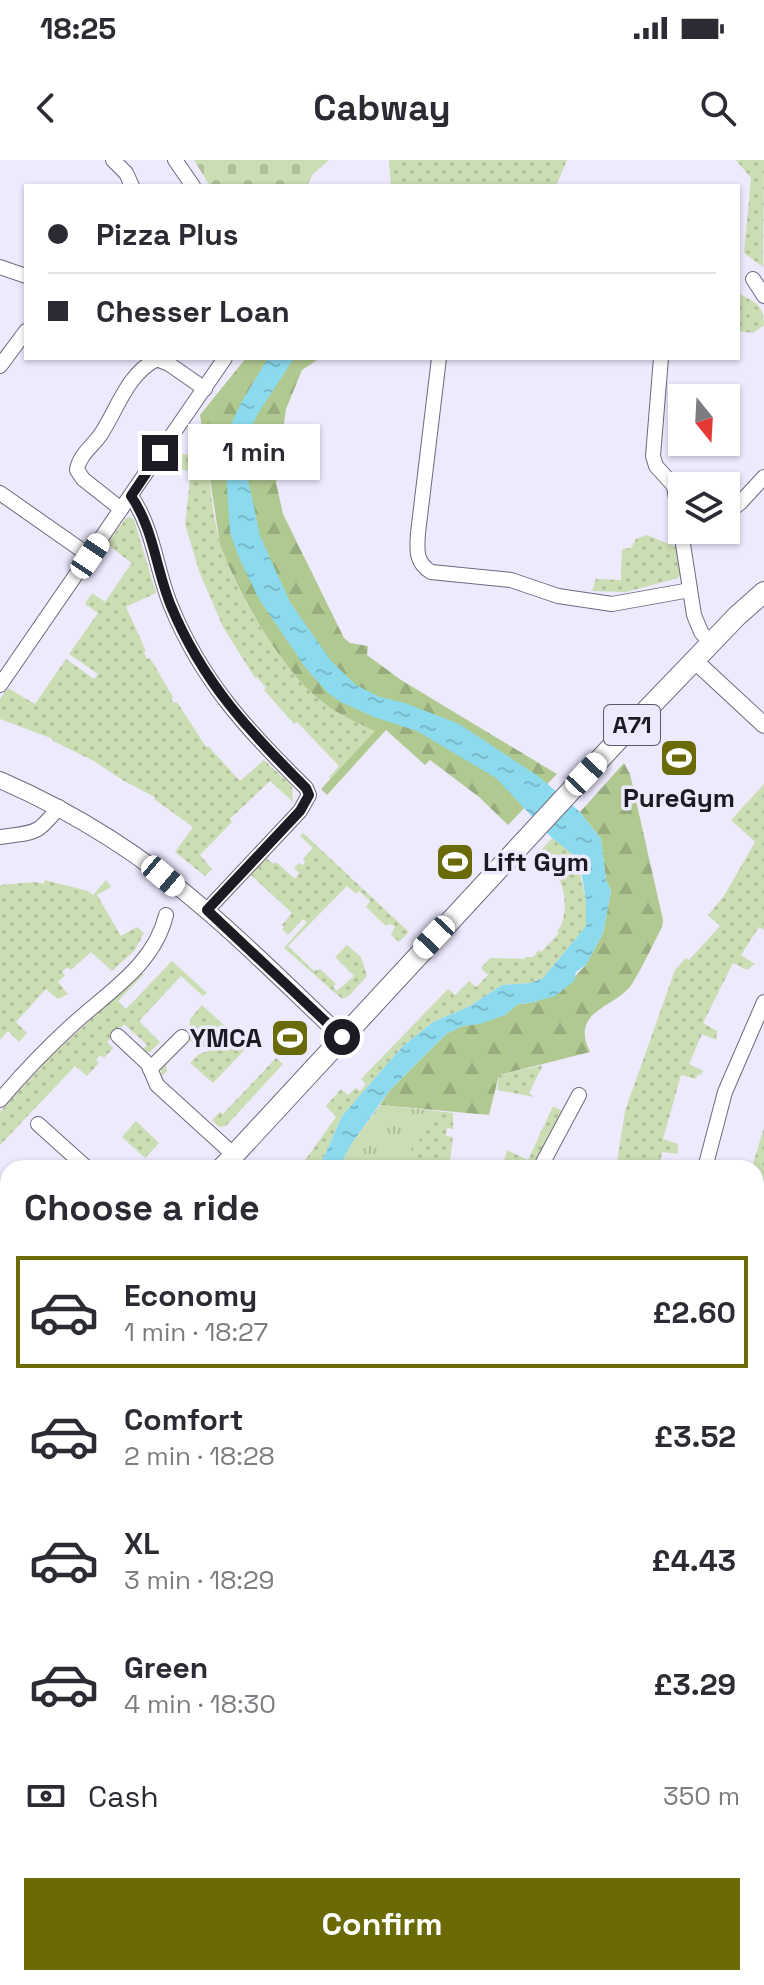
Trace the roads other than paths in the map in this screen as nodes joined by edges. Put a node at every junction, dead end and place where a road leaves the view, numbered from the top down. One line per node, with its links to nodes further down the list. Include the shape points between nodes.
1 (113, 160): 3 (street)
2 (175, 160): 4 (street)
3 (131, 184)
4 (192, 184)
5 (0, 267): 6 (street)
6 (24, 275)
7 (753, 279): 8 (street)
8 (764, 296)
9 (24, 334): 15 (street)
10 (156, 360): 22 (street, via 120,397 77,470)
11 (159, 360): 16 (street)
12 (224, 360): 16 (street)
13 (439, 360): 25 (street, via 418,533 417,553 426,568 511,580 558,596 612,604)
14 (661, 360): 18 (street, via 653,456)
15 (0, 366)
16 (205, 389): 20 (street)
17 (764, 477): 21 (street)
18 (668, 479)
19 (0, 493): 24 (street)
20 (131, 496): 22 (street); 34 (street, via 145,519 164,588 194,653 238,719 309,795)
21 (740, 503)
22 (121, 509): 24 (street)
23 (688, 544): 25 (street)
24 (90, 556): 29 (street)
25 (690, 590): 27 (street, via 694,615)
26 (764, 592): 27 (main road, A71)
27 (710, 643): 28 (main road, A71)
28 (694, 660): 30 (street); 39 (main road, A71)
29 (0, 685)
30 (764, 725)
31 (0, 780): 32 (street)
32 (59, 807): 33 (street, via 36,832); 34 (street)
33 (0, 837)
34 (207, 910): 39 (street)
35 (166, 915): 42 (street, via 162,933 139,965 70,1026)
36 (764, 1002): 48 (street, via 725,1092)
37 (118, 1036): 40 (street)
38 (182, 1037): 40 (street)
39 (342, 1037): 46 (main road, A71)
40 (150, 1069): 45 (street, via 157,1085)
41 (579, 1095): 47 (street)
42 (0, 1100)
43 (38, 1124): 44 (street)
44 (78, 1160)
45 (226, 1160)
46 (230, 1160)
47 (544, 1160)
48 (707, 1160)

